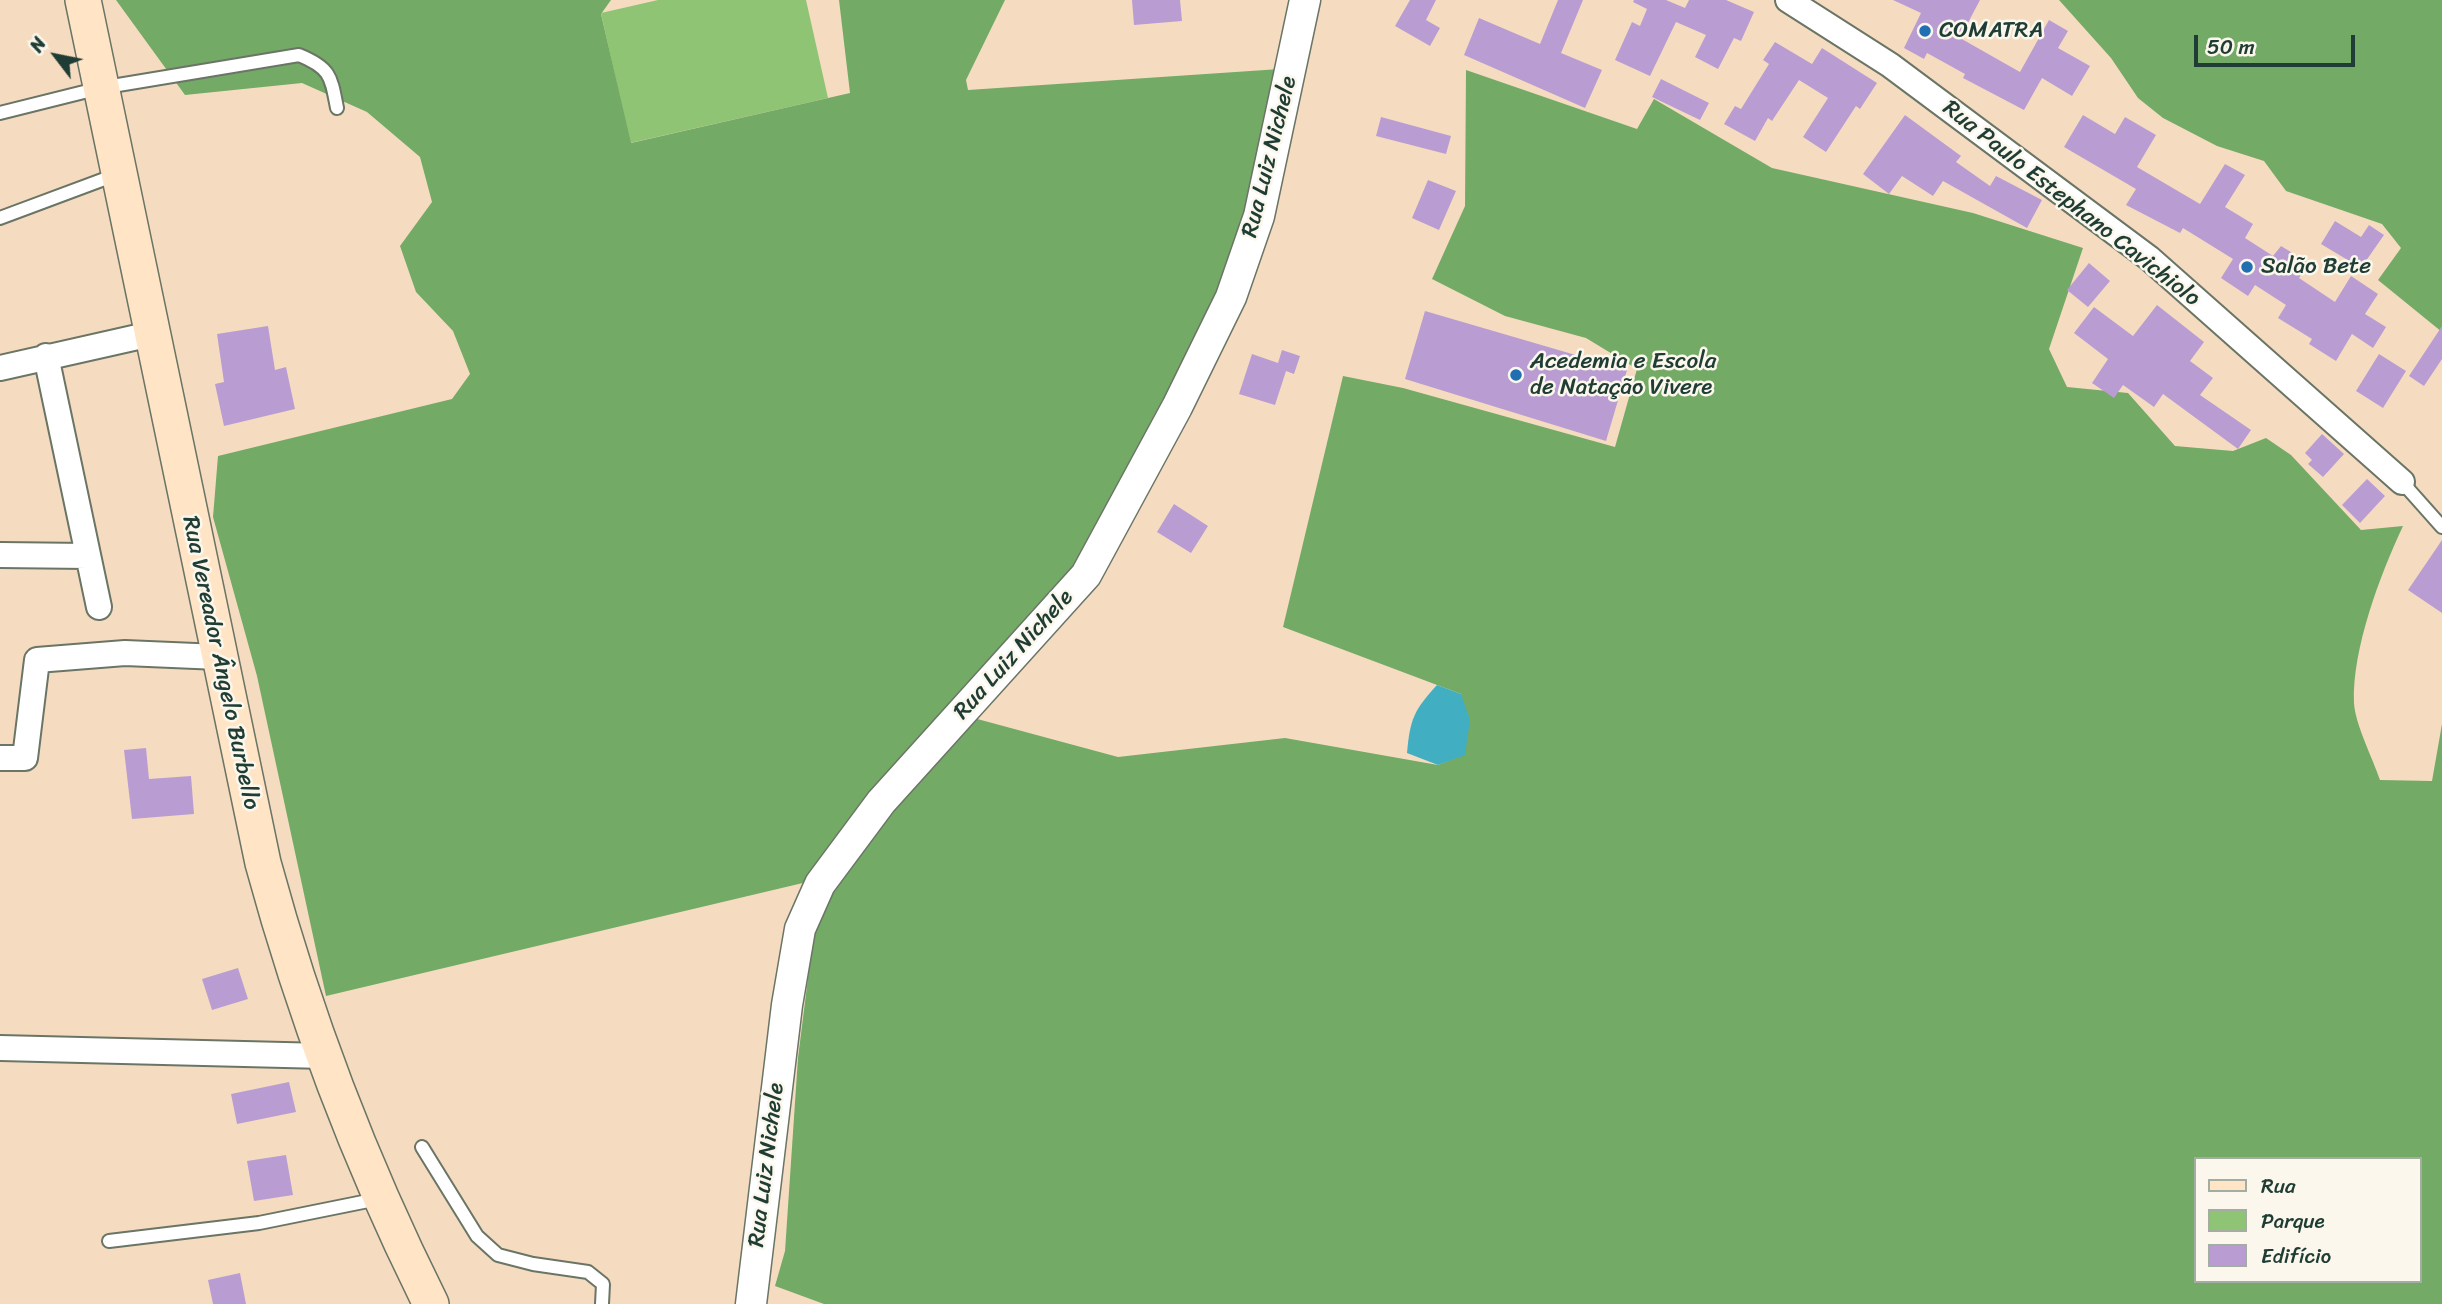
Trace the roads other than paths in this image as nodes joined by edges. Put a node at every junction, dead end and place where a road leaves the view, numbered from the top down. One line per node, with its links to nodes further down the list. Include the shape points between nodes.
1 (83, 0): 4 (main road, Rua Vereador Ângelo Burbello)
2 (1305, 0): 26 (street, Rua Luiz Nichele, via 1259,216 1231,297 1086,575 881,802 820,884 800,929)
3 (1788, 0): 12 (street, Rua Paulo Estephano Cavichiolo, via 1890,65 2149,258)
4 (100, 88): 5 (lane, via 299,55 331,77); 6 (lane); 7 (main road, Rua Vereador Ângelo Burbello)
5 (337, 108)
6 (0, 113)
7 (118, 174): 8 (lane); 9 (main road, Rua Vereador Ângelo Burbello)
8 (0, 218)
9 (151, 334): 10 (street); 17 (main road, Rua Vereador Ângelo Burbello)
10 (46, 356): 11 (street); 15 (street)
11 (0, 368)
12 (2402, 482): 13 (lane)
13 (2442, 527)
14 (0, 555): 15 (street)
15 (88, 556): 16 (street)
16 (99, 607)
17 (219, 657): 18 (street, via 125,653 37,660 25,758); 20 (main road, Rua Vereador Ângelo Burbello, via 263,863)
18 (0, 758)
19 (0, 1048): 20 (street)
20 (325, 1056): 22 (main road, Rua Vereador Ângelo Burbello)
21 (422, 1147): 25 (lane, via 477,1236 498,1255 587,1272 603,1284)
22 (382, 1198): 23 (lane, via 259,1223); 24 (main road, Rua Vereador Ângelo Burbello)
23 (109, 1241)
24 (431, 1304)
25 (601, 1304)
26 (751, 1304)

